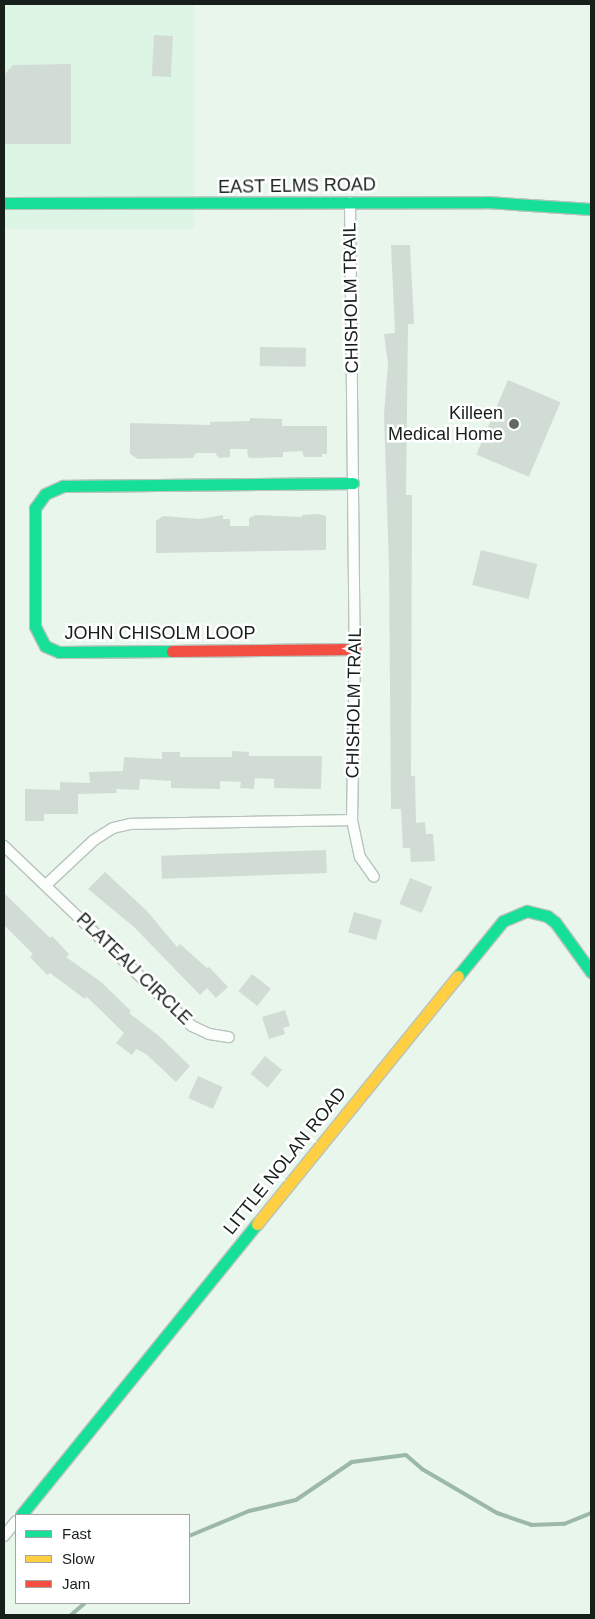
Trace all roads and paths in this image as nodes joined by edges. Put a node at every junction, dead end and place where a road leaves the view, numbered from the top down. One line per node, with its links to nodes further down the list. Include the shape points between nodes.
1 (350, 202): 2 (street, EAST ELMS ROAD); 3 (street, EAST ELMS ROAD); 4 (street, CHISHOLM TRAIL)
2 (4, 203)
3 (590, 206)
4 (353, 483): 5 (street, CHISHOLM TRAIL); 5 (street, JOHN CHISOLM LOOP, via 63,486 52,490 35,508 35,607 37,635 45,646 59,652)
5 (355, 649): 6 (street, CHISHOLM TRAIL)
6 (352, 820): 8 (street, CHISHOLM TRAIL, via 360,857); 9 (street, via 131,824 113,828 94,840)
7 (4, 846): 9 (street)
8 (374, 877)
9 (47, 884): 11 (street, PLATEAU CIRCLE, via 192,1026 209,1034)
10 (591, 972): 12 (street, LITTLE NOLAN ROAD, via 555,922 547,916 527,911 504,921)
11 (229, 1036)
12 (22, 1514)
13 (15, 1522): 14 (street)
14 (4, 1536)

